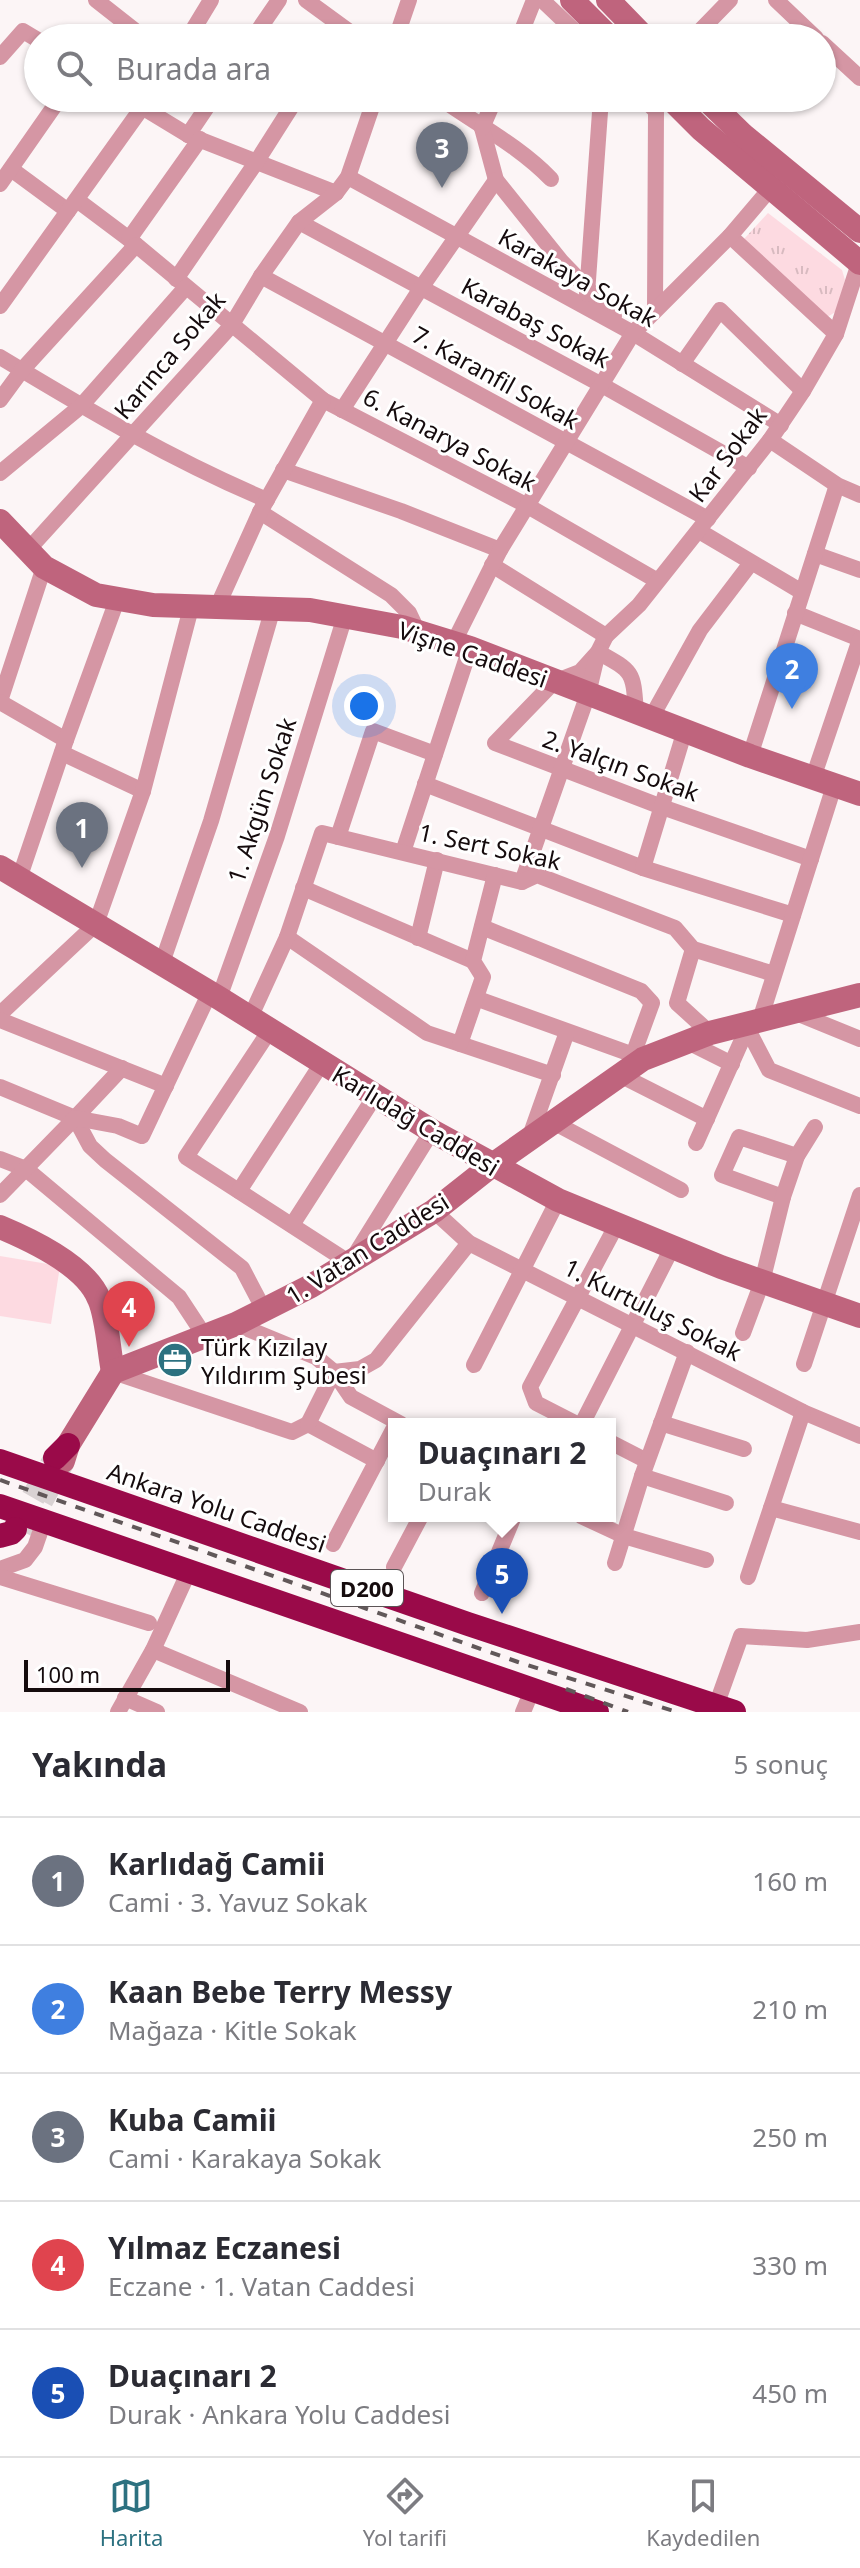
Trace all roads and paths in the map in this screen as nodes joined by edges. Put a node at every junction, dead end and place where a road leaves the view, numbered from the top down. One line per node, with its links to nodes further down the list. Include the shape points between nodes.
1 (96, 0): 12 (street)
2 (279, 0): 14 (street)
3 (306, 0): 15 (street)
4 (409, 0): 16 (street)
5 (534, 0): 17 (street)
6 (542, 0): 18 (street)
7 (572, 0): 19 (main road)
8 (608, 0): 20 (main road)
9 (730, 0): 21 (street)
10 (776, 0): 22 (street)
11 (207, 2): 13 (street)
12 (127, 24)
13 (195, 24)
14 (263, 24)
15 (331, 24)
16 (401, 24)
17 (525, 24)
18 (567, 24)
19 (596, 24)
20 (631, 24)
21 (707, 24)
22 (801, 24)
23 (24, 32): 25 (street)
24 (836, 56): 26 (street)
25 (0, 57)
26 (860, 78)
27 (50, 112): 42 (street)
28 (140, 112): 49 (street)
29 (159, 112): 40 (street)
30 (206, 112): 40 (street)
31 (288, 112): 41 (street)
32 (370, 112): 43 (street, Karınca Sokak)
33 (460, 112): 39 (street)
34 (489, 112): 39 (street)
35 (600, 112): 60 (street)
36 (663, 112): 61 (street)
37 (674, 112): 47 (main road)
38 (719, 112): 51 (main road)
39 (482, 128): 44 (street); 45 (street)
40 (194, 137): 41 (street); 54 (street)
41 (257, 161): 48 (street); 57 (street)
42 (11, 169): 46 (street); 49 (street, 6. Kanarya Sokak)
43 (348, 177): 48 (street, Karınca Sokak); 53 (street, Karakaya Sokak)
44 (551, 179)
45 (496, 180): 53 (street); 60 (street)
46 (0, 184)
47 (770, 189): 52 (street); 55 (main road)
48 (336, 193): 50 (street, Karınca Sokak)
49 (72, 206): 54 (street, 6. Kanarya Sokak); 59 (street)
50 (299, 222): 56 (street, Karınca Sokak); 58 (street, Karabaş Sokak)
51 (860, 231)
52 (730, 236): 61 (street); 64 (street)
53 (458, 238): 58 (street); 60 (street, Karakaya Sokak)
54 (132, 242): 57 (street, 6. Kanarya Sokak); 68 (street)
55 (860, 262): 64 (street, Kar Sokak)
56 (261, 276): 62 (street, Karınca Sokak); 65 (street, 7. Karanfil Sokak)
57 (181, 283): 62 (street, 6. Kanarya Sokak); 73 (street)
58 (421, 288): 65 (street); 69 (street, Karabaş Sokak)
59 (2, 299)
60 (586, 299): 63 (street, Karakaya Sokak)
61 (655, 309): 63 (street)
62 (231, 326): 72 (street, 6. Kanarya Sokak); 76 (street, Karınca Sokak)
63 (633, 333): 67 (street, Karakaya Sokak); 69 (street)
64 (836, 334): 70 (street, Kar Sokak)
65 (385, 343): 74 (street); 78 (street, 7. Karanfil Sokak)
66 (0, 357): 68 (street)
67 (682, 364): 70 (street, via 720,310); 75 (street, Karakaya Sokak)
68 (22, 370): 71 (street); 73 (street)
69 (600, 384): 78 (street); 79 (street, Karabaş Sokak)
70 (803, 391): 75 (street, Kar Sokak)
71 (0, 400)
72 (323, 400): 74 (street, 6. Kanarya Sokak); 80 (street)
73 (81, 406): 76 (street); 81 (street)
74 (342, 410): 84 (street, 6. Kanarya Sokak)
75 (781, 425): 77 (street, Kar Sokak)
76 (132, 436): 85 (street); 90 (street, Karınca Sokak)
77 (770, 440): 79 (street, Kar Sokak); 82 (street)
78 (565, 443): 84 (street); 87 (street, 7. Karanfil Sokak)
79 (749, 468): 87 (street, Kar Sokak)
80 (283, 470): 85 (street); 88 (street)
81 (0, 473)
82 (837, 485): 83 (street); 89 (street)
83 (860, 495)
84 (526, 505): 88 (street); 94 (street, 6. Kanarya Sokak)
85 (263, 506): 98 (street); 102 (street, via 391,595)
86 (0, 521): 90 (main road, Vişne Caddesi)
87 (703, 525): 91 (street, 7. Karanfil Sokak); 94 (street, Kar Sokak)
88 (500, 550): 92 (street)
89 (815, 554): 93 (street); 95 (street)
90 (36, 559): 96 (main road, Vişne Caddesi, via 96,595); 110 (street)
91 (751, 563): 95 (street, 7. Karanfil Sokak); 111 (street)
92 (492, 565): 103 (street); 105 (street)
93 (860, 570)
94 (656, 580): 103 (street, Kar Sokak)
95 (802, 592): 100 (street)
96 (117, 600): 97 (main road, Vişne Caddesi); 113 (street)
97 (192, 604): 98 (main road, Vişne Caddesi); 119 (street)
98 (218, 605): 99 (main road, Vişne Caddesi)
99 (273, 608): 101 (main road, Vişne Caddesi); 139 (street, via 211,821)
100 (795, 613): 104 (street); 115 (street)
101 (345, 616): 102 (main road, Vişne Caddesi); 142 (street, 1. Akgün Sokak, via 277,836)
102 (418, 632): 105 (main road, Vişne Caddesi)
103 (606, 636): 106 (street, Kar Sokak)
104 (860, 639): 108 (street)
105 (462, 645): 107 (main road, Vişne Caddesi); 114 (street)
106 (598, 652): 107 (street, Kar Sokak, via 580,672); 109 (street, Kar Sokak); 111 (street, via 625,667 634,679)
107 (554, 682): 109 (main road, Vişne Caddesi); 116 (street, 2. Yalçın Sokak, via 495,743)
108 (853, 685): 117 (street)
109 (588, 694): 111 (main road, Vişne Caddesi); 116 (street, Kar Sokak)
110 (0, 702): 113 (street)
111 (644, 715): 112 (main road, Vişne Caddesi)
112 (685, 730): 115 (main road, Vişne Caddesi); 121 (street)
113 (64, 746): 119 (street); 128 (street)
114 (435, 754): 118 (street); 123 (street, via 373,731)
115 (750, 756): 117 (main road, Vişne Caddesi)
116 (562, 768): 121 (street, 2. Yalçın Sokak); 122 (street, Kar Sokak)
117 (824, 782): 120 (main road, Vişne Caddesi); 125 (street)
118 (425, 784): 122 (street); 124 (street)
119 (143, 791): 133 (street)
120 (860, 794)
121 (662, 807): 125 (street, 2. Yalçın Sokak); 127 (street)
122 (540, 826): 127 (street); 130 (street, Kar Sokak)
123 (330, 835): 124 (street, 1. Sert Sokak); 131 (street)
124 (403, 852): 126 (street, 1. Sert Sokak)
125 (811, 859): 132 (street)
126 (437, 860): 129 (street, 1. Sert Sokak); 136 (street)
127 (643, 868): 132 (street)
128 (10, 873): 133 (main road, Karlıdağ Caddesi)
129 (495, 875): 130 (street, 1. Sert Sokak); 134 (street)
130 (522, 882): 137 (street, 1. Sert Sokak, via 537,875 675,928)
131 (303, 888): 135 (street); 136 (street)
132 (793, 915): 140 (street)
133 (96, 924): 139 (main road, Karlıdağ Caddesi); 145 (street)
134 (482, 927): 138 (street); 153 (street, via 641,991 652,1003)
135 (287, 937): 146 (street); 151 (street, via 427,1033)
136 (418, 938): 138 (street)
137 (693, 949): 140 (street, 1. Sert Sokak); 149 (street, via 677,1003)
138 (473, 961): 143 (street, via 483,977)
139 (162, 963): 142 (main road, Karlıdağ Caddesi)
140 (774, 974): 147 (street)
141 (859, 992): 144 (main road, 1. Vatan Caddesi)
142 (215, 995): 146 (main road, Karlıdağ Caddesi); 157 (street, 1. Akgün Sokak)
143 (478, 999): 148 (street); 151 (street)
144 (794, 1012): 147 (main road, 1. Vatan Caddesi); 150 (street)
145 (0, 1017): 155 (street)
146 (260, 1024): 152 (main road, Karlıdağ Caddesi); 173 (street, via 186,1157)
147 (750, 1025): 149 (main road, 1. Vatan Caddesi); 154 (street); 160 (street, via 769,1070)
148 (567, 1032): 153 (street); 156 (street)
149 (699, 1037): 153 (main road, 1. Vatan Caddesi); 154 (street)
150 (860, 1039)
151 (460, 1044): 156 (street)
152 (322, 1063): 159 (main road, Karlıdağ Caddesi); 173 (street)
153 (632, 1063): 162 (street); 163 (main road, 1. Vatan Caddesi)
154 (732, 1064): 162 (street)
155 (122, 1068): 157 (street); 161 (street)
156 (553, 1075): 166 (street)
157 (166, 1086): 161 (street, 1. Akgün Sokak, via 142,1136)
158 (0, 1087): 161 (street)
159 (375, 1096): 165 (main road, Karlıdağ Caddesi); 179 (street)
160 (860, 1106)
161 (75, 1118): 171 (street); 189 (street, via 90,1146 105,1160 242,1268)
162 (707, 1119): 167 (street)
163 (553, 1122): 166 (main road, 1. Vatan Caddesi); 172 (street)
164 (815, 1127): 168 (street)
165 (432, 1131): 170 (main road, Karlıdağ Caddesi); 184 (street)
166 (529, 1139): 170 (main road, 1. Vatan Caddesi)
167 (696, 1143)
168 (797, 1156): 176 (street); 176 (street, via 739,1137 722,1175)
169 (0, 1159): 171 (street)
170 (491, 1166): 177 (main road, Karlıdağ Caddesi); 178 (main road, 1. Vatan Caddesi)
171 (26, 1169): 174 (street); 194 (street, via 179,1297)
172 (681, 1190)
173 (239, 1191): 179 (street)
174 (0, 1195)
175 (860, 1195): 188 (street)
176 (783, 1197): 186 (street)
177 (558, 1200): 180 (main road, Karlıdağ Caddesi); 185 (street)
178 (434, 1211): 182 (street, 1. Kurtuluş Sokak); 184 (main road, 1. Vatan Caddesi)
179 (292, 1225): 184 (street)
180 (616, 1226): 183 (main road, Karlıdağ Caddesi); 187 (street)
181 (0, 1227): 198 (main road, via 39,1243 77,1271 99,1298)
182 (469, 1243): 185 (street, 1. Kurtuluş Sokak); 199 (street, via 376,1360 360,1369)
183 (672, 1248): 186 (main road, Karlıdağ Caddesi); 192 (street)
184 (350, 1263): 189 (main road, 1. Vatan Caddesi)
185 (522, 1270): 187 (street, 1. Kurtuluş Sokak); 197 (street)
186 (762, 1282): 188 (main road, Karlıdağ Caddesi); 193 (street)
187 (578, 1299): 192 (street, 1. Kurtuluş Sokak); 201 (street, via 530,1387 536,1403)
188 (823, 1303): 190 (main road, Karlıdağ Caddesi); 196 (street)
189 (264, 1310): 191 (main road, 1. Vatan Caddesi)
190 (860, 1316)
191 (236, 1324): 194 (main road, 1. Vatan Caddesi); 199 (street, via 316,1357)
192 (633, 1326): 195 (street, 1. Kurtuluş Sokak); 202 (street)
193 (743, 1333)
194 (204, 1335): 198 (main road, 1. Vatan Caddesi)
195 (687, 1352): 200 (street, 1. Kurtuluş Sokak); 204 (street)
196 (804, 1364)
197 (474, 1365)
198 (113, 1372): 205 (street, via 292,1432); 210 (main road)
199 (334, 1372): 203 (street, via 351,1397); 205 (street)
200 (803, 1412): 206 (street, 1. Kurtuluş Sokak); 216 (street)
201 (567, 1418)
202 (583, 1418)
203 (388, 1419)
204 (661, 1423): 209 (street); 213 (street)
205 (308, 1424): 212 (street)
206 (860, 1436)
207 (388, 1441): 212 (street)
208 (616, 1447): 213 (street)
209 (744, 1449)
210 (62, 1455)
211 (0, 1461): 237 (highway, Ankara Yolu Caddesi / D200)
212 (377, 1461): 223 (street)
213 (645, 1469): 214 (street); 222 (street)
214 (726, 1503)
215 (0, 1506): 221 (highway, D200)
216 (771, 1508): 220 (street); 230 (street)
217 (418, 1522): 226 (street)
218 (512, 1522): 231 (street)
219 (594, 1522): 222 (street)
220 (860, 1532)
221 (17, 1533): 227 (street, via 35,1547 25,1560); 228 (highway, D200)
222 (624, 1536): 224 (street); 225 (street)
223 (333, 1544)
224 (706, 1560)
225 (615, 1563)
226 (394, 1567)
227 (0, 1569)
228 (189, 1571): 234 (street); 235 (highway, D200)
229 (0, 1577): 232 (street)
230 (748, 1577)
231 (482, 1593)
232 (149, 1623)
233 (860, 1632): 237 (street, via 807,1640 741,1636)
234 (153, 1650): 236 (street); 239 (street)
235 (533, 1688): 240 (street); 241 (highway, D200)
236 (122, 1705): 238 (street)
237 (725, 1709)
238 (157, 1712)
239 (300, 1712)
240 (523, 1712)
241 (597, 1712)

